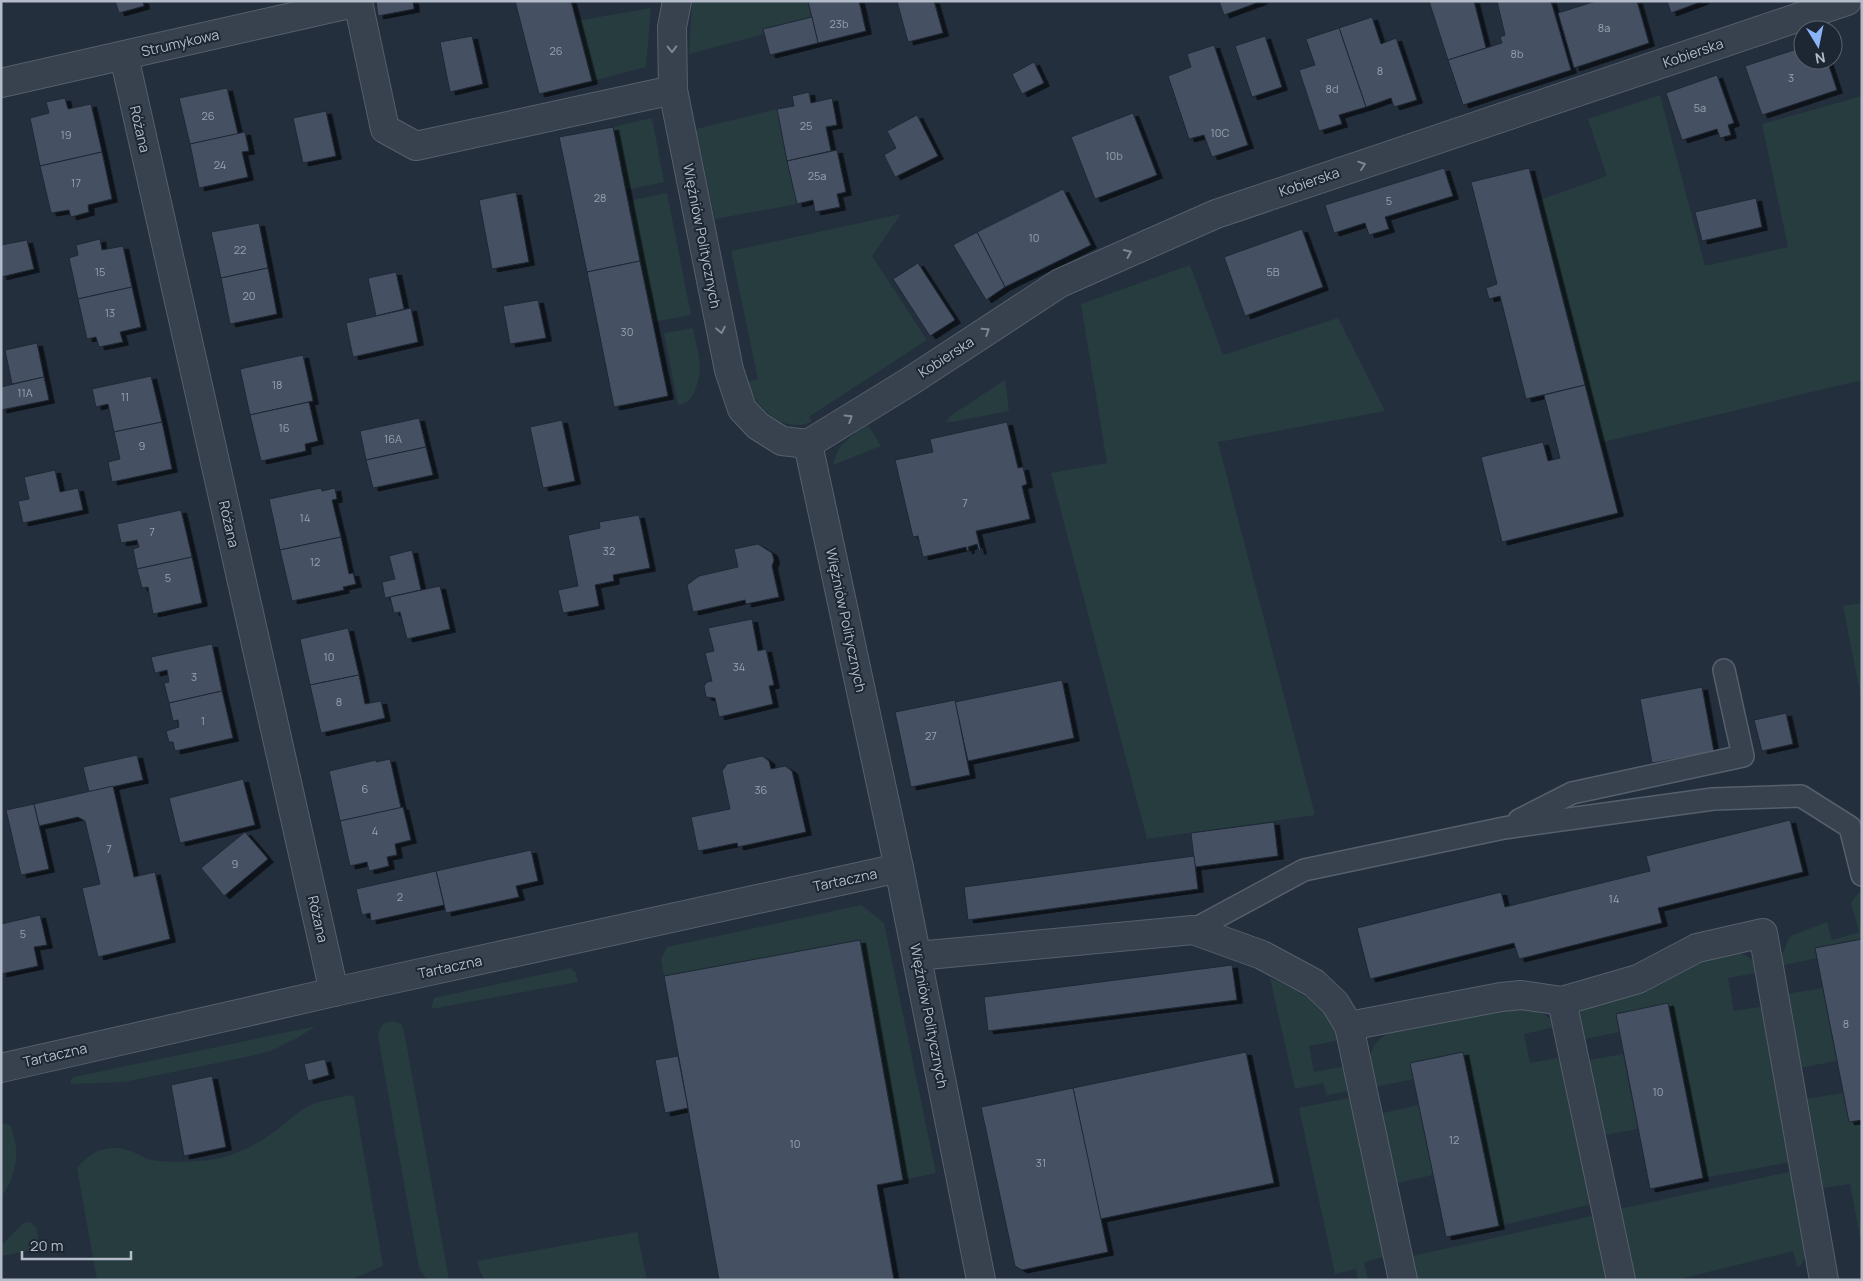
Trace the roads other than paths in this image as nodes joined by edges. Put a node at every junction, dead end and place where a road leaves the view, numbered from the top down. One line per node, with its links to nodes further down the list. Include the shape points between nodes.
1 (678, 1): 6 (street, Więźniów Politycznych, one-way to 6, via 672,27)
2 (1847, 1): 7 (street, Kobierska, one-way to 2, via 1060,282 1216,214)
3 (358, 2): 4 (street, Strumykowa); 6 (street, via 386,129 416,146)
4 (124, 56): 5 (street, Strumykowa); 14 (street, Różana)
5 (1, 83)
6 (673, 90): 7 (street, Więźniów Politycznych, one-way to 7, via 729,370 742,409 758,426 782,441)
7 (808, 444): 10 (street, Więźniów Politycznych)
8 (1724, 670): 9 (lane, via 1743,756 1572,793)
9 (1504, 828): 11 (lane, via 1713,799 1801,796 1850,827); 12 (lane, via 1304,870)
10 (899, 868): 13 (street, Więźniów Politycznych); 14 (street, Tartaczna)
11 (1862, 875)
12 (1193, 930): 13 (street); 16 (street, via 1262,955 1314,983 1335,1003)
13 (917, 956): 18 (street, Więźniów Politycznych)
14 (334, 992): 17 (street, Tartaczna)
15 (1562, 1001): 16 (street, via 1521,995 1501,997); 20 (street); 21 (street, via 1638,979 1697,948 1763,933)
16 (1350, 1026): 19 (street)
17 (1, 1068)
18 (981, 1280)
19 (1403, 1280)
20 (1621, 1280)
21 (1824, 1280)

